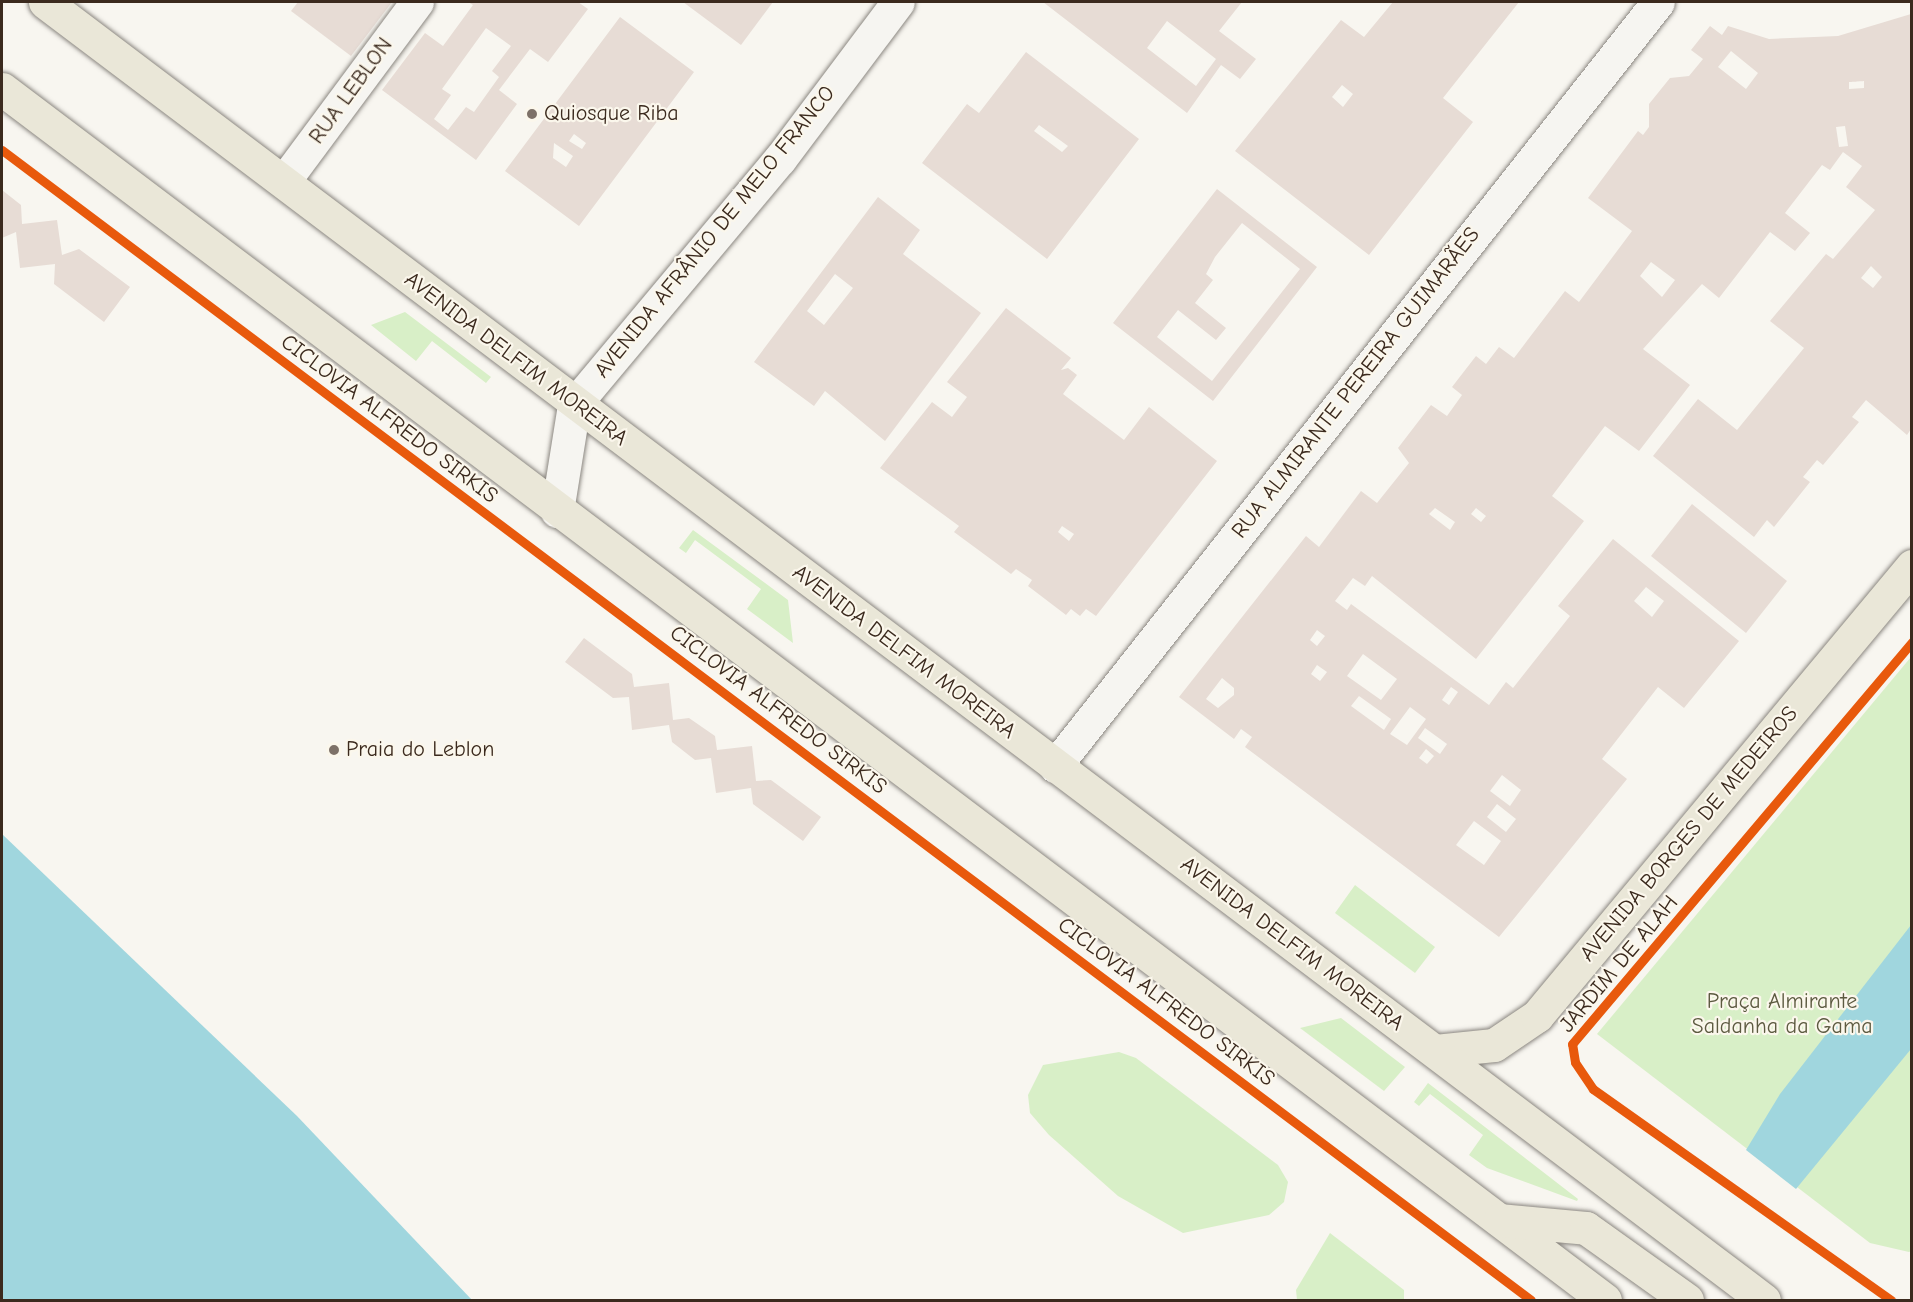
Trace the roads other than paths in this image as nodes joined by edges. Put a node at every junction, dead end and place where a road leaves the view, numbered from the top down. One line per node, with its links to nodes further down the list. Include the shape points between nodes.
1 (45, 2): 6 (main road, AVENIDA DELFIM MOREIRA)
2 (417, 2): 6 (street, RUA LEBLON)
3 (898, 2): 7 (street, AVENIDA AFRÂNIO DE MELO FRANCO, via 780,159)
4 (1658, 2): 10 (street, RUA ALMIRANTE PEREIRA GUIMARÃES)
5 (2, 89): 8 (main road)
6 (284, 181): 7 (main road, AVENIDA DELFIM MOREIRA)
7 (574, 405): 8 (street); 10 (main road, AVENIDA DELFIM MOREIRA)
8 (557, 511): 12 (main road)
9 (1911, 566): 11 (main road, AVENIDA BORGES DE MEDEIROS, via 1537,1016 1494,1045)
10 (1055, 766): 11 (main road, AVENIDA DELFIM MOREIRA)
11 (1435, 1051): 15 (main road, AVENIDA DELFIM MOREIRA)
12 (1500, 1220): 13 (main road); 14 (main road, via 1586,1228)
13 (1605, 1300)
14 (1688, 1300)
15 (1764, 1300)

